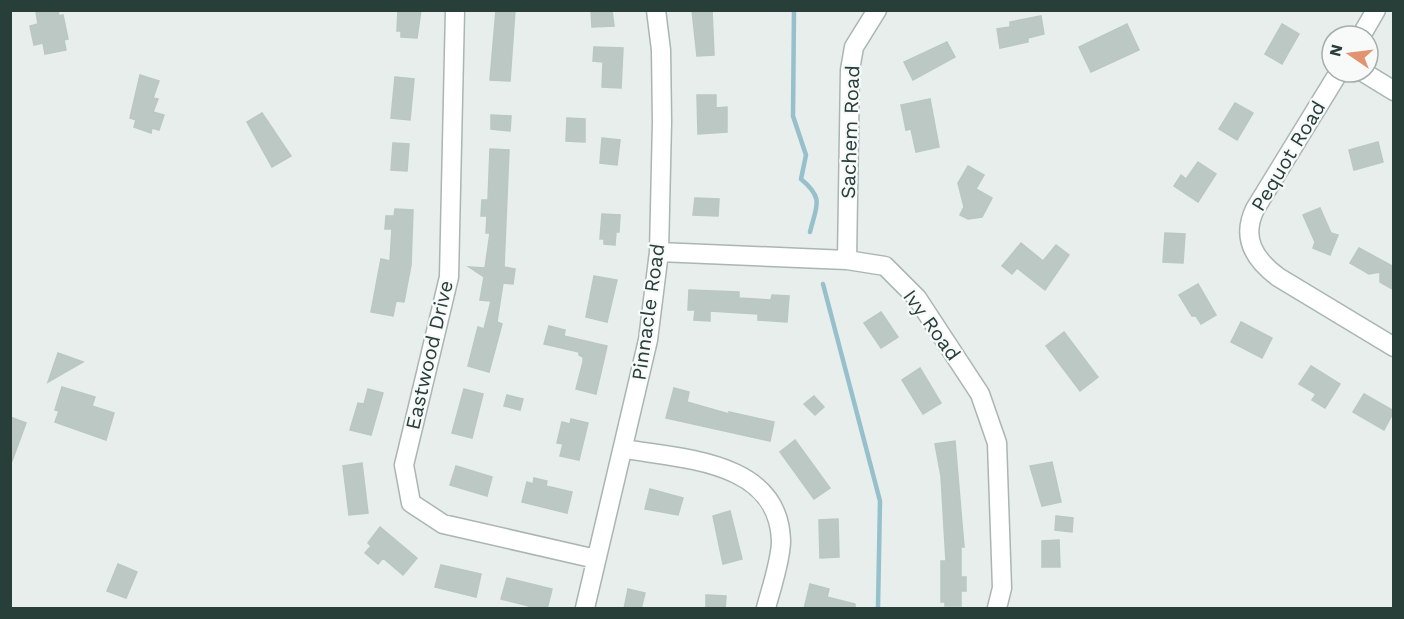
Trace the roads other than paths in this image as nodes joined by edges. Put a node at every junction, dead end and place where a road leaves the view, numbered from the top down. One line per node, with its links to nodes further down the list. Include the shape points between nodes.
1 (455, 10): 13 (street, Eastwood Drive, via 449,277 404,465 411,503 443,524)
2 (656, 10): 9 (street, Pinnacle Road, via 662,122)
3 (877, 10): 10 (street, Sachem Road, via 854,47 850,70)
4 (1376, 10): 5 (street)
5 (1368, 24)
6 (1380, 82): 8 (street)
7 (1332, 84): 11 (street, Pequot Road, via 1255,209 1248,232 1251,245 1262,265 1278,277)
8 (1394, 91)
9 (659, 252): 10 (street, Ivy Road); 12 (street, Pinnacle Road, via 648,340)
10 (847, 260): 16 (street, Ivy Road, via 885,266 917,298 980,394 997,442 1002,588)
11 (1394, 346)
12 (624, 449): 13 (street, Pinnacle Road); 15 (street, via 720,466 752,481 775,511 781,542)
13 (596, 559): 14 (street, Pinnacle Road)
14 (585, 609)
15 (766, 609)
16 (998, 609)

